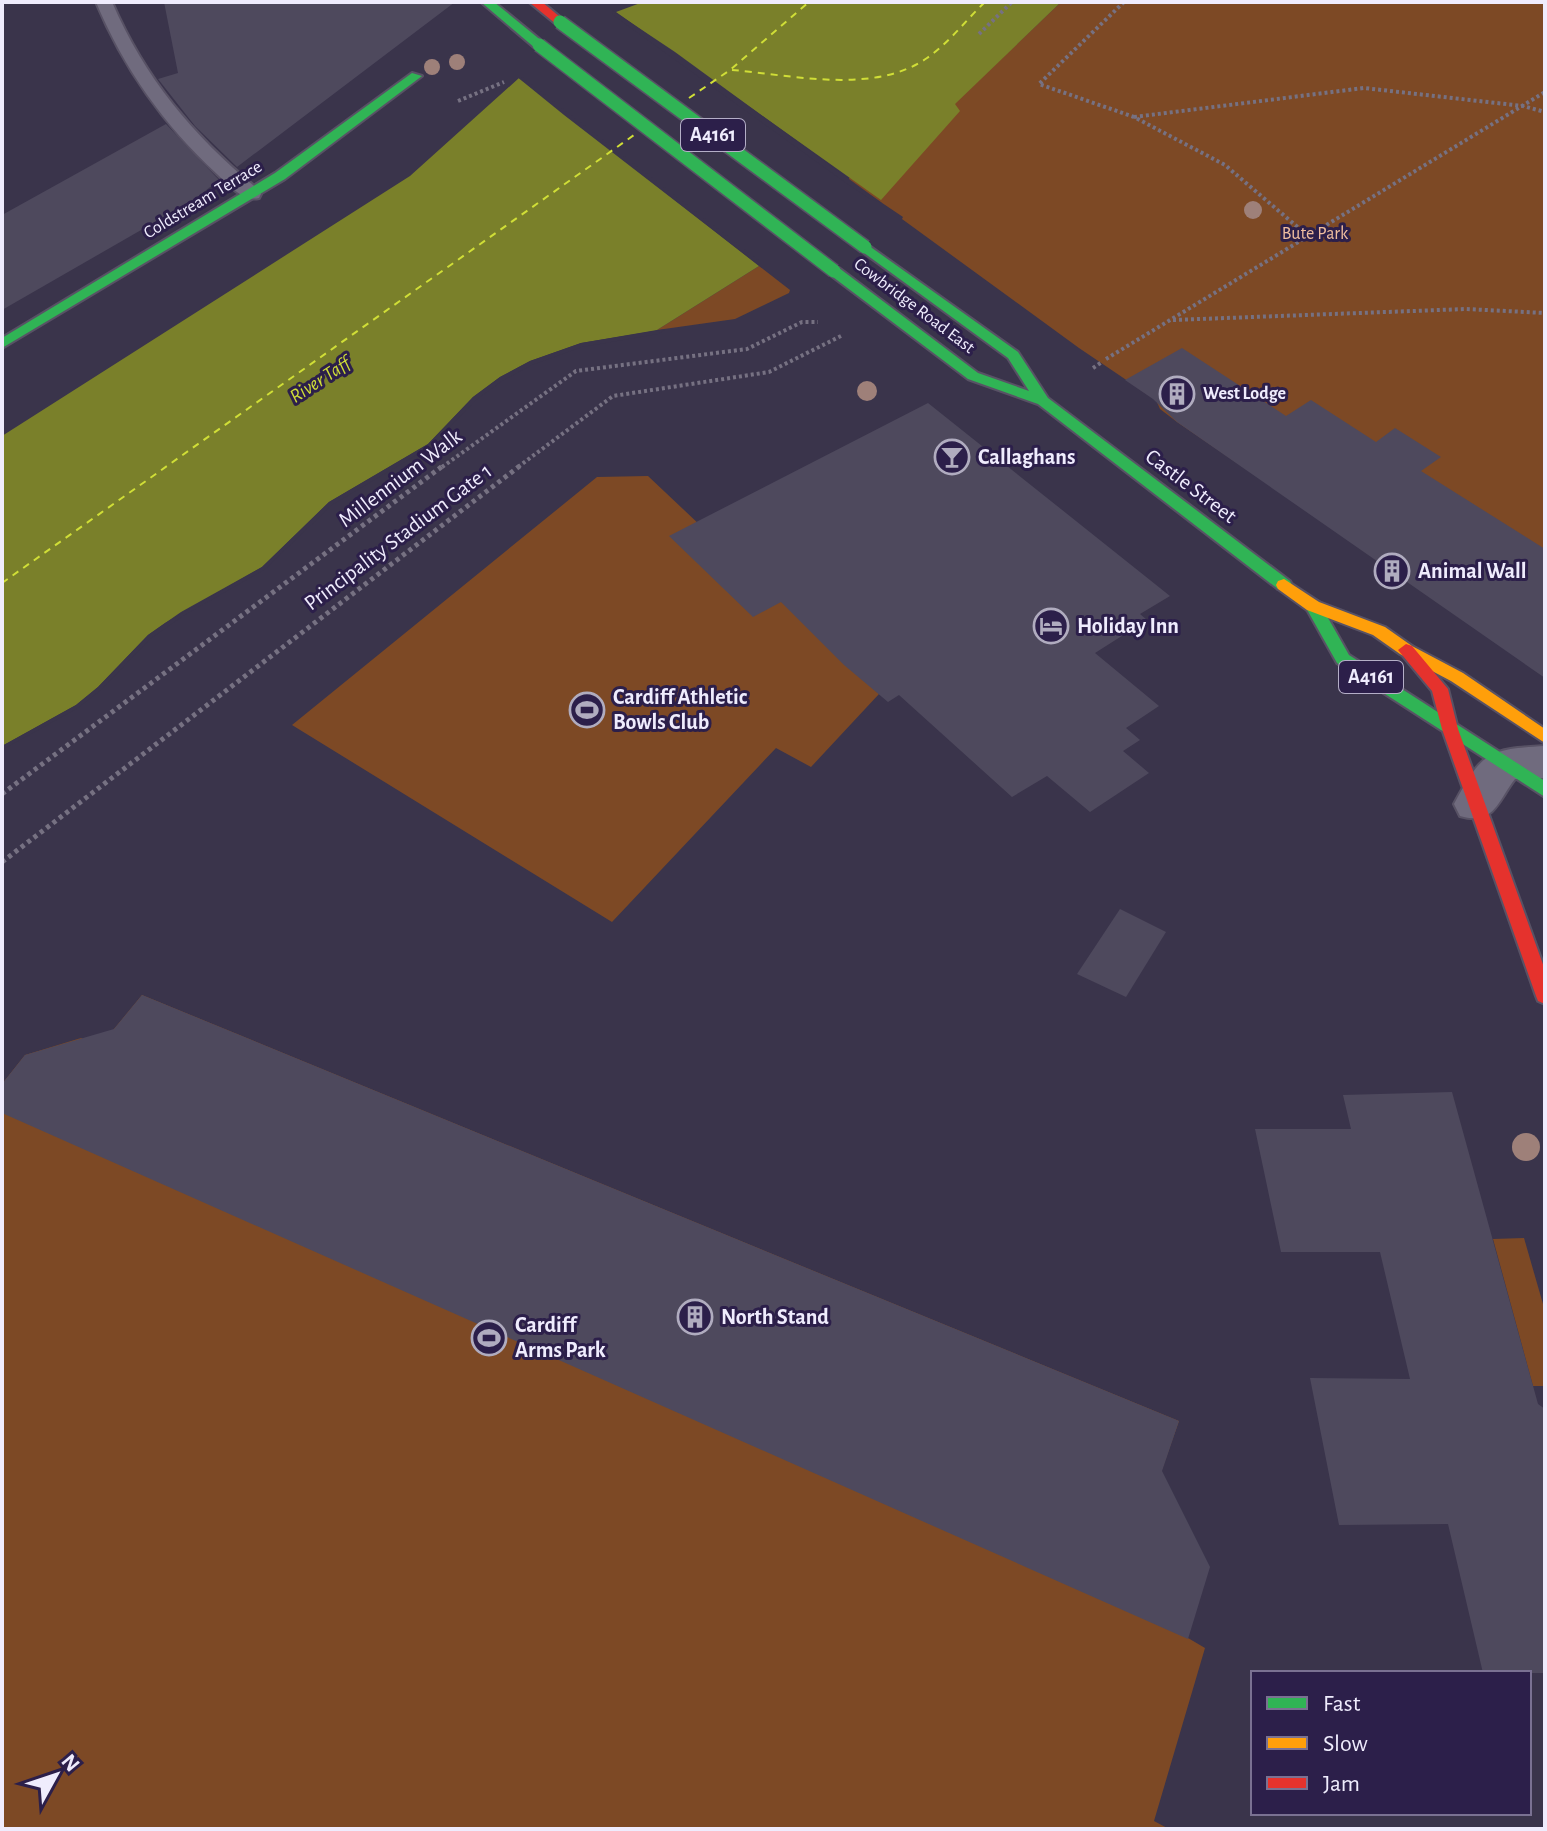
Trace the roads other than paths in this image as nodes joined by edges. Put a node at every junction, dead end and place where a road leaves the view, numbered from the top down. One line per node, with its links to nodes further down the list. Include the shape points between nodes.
1 (104, 2): 5 (lane, via 122,47 168,116)
2 (487, 2): 7 (main road, Cowbridge Road East / A4161, bridge, via 973,376)
3 (535, 2): 7 (main road, Cowbridge Road East / A4161, bridge, via 1013,355)
4 (416, 76): 5 (main road, Coldstream Terrace)
5 (252, 194): 6 (main road, Coldstream Terrace)
6 (2, 344)
7 (1043, 401): 8 (main road, Castle Street / A4161)
8 (1313, 606): 9 (main road, Castle Street / A4161, via 1379,631); 10 (main road, Castle Street / A4161, via 1343,659)
9 (1406, 650): 10 (main road, via 1440,689); 11 (main road, Castle Street / A4161, via 1457,677)
10 (1450, 729): 13 (main road, Castle Street / A4161); 15 (main road)
11 (1545, 737)
12 (1545, 762): 13 (street)
13 (1504, 764): 14 (main road, Castle Street / A4161); 15 (street)
14 (1545, 790)
15 (1475, 804): 16 (main road)
16 (1545, 996)

